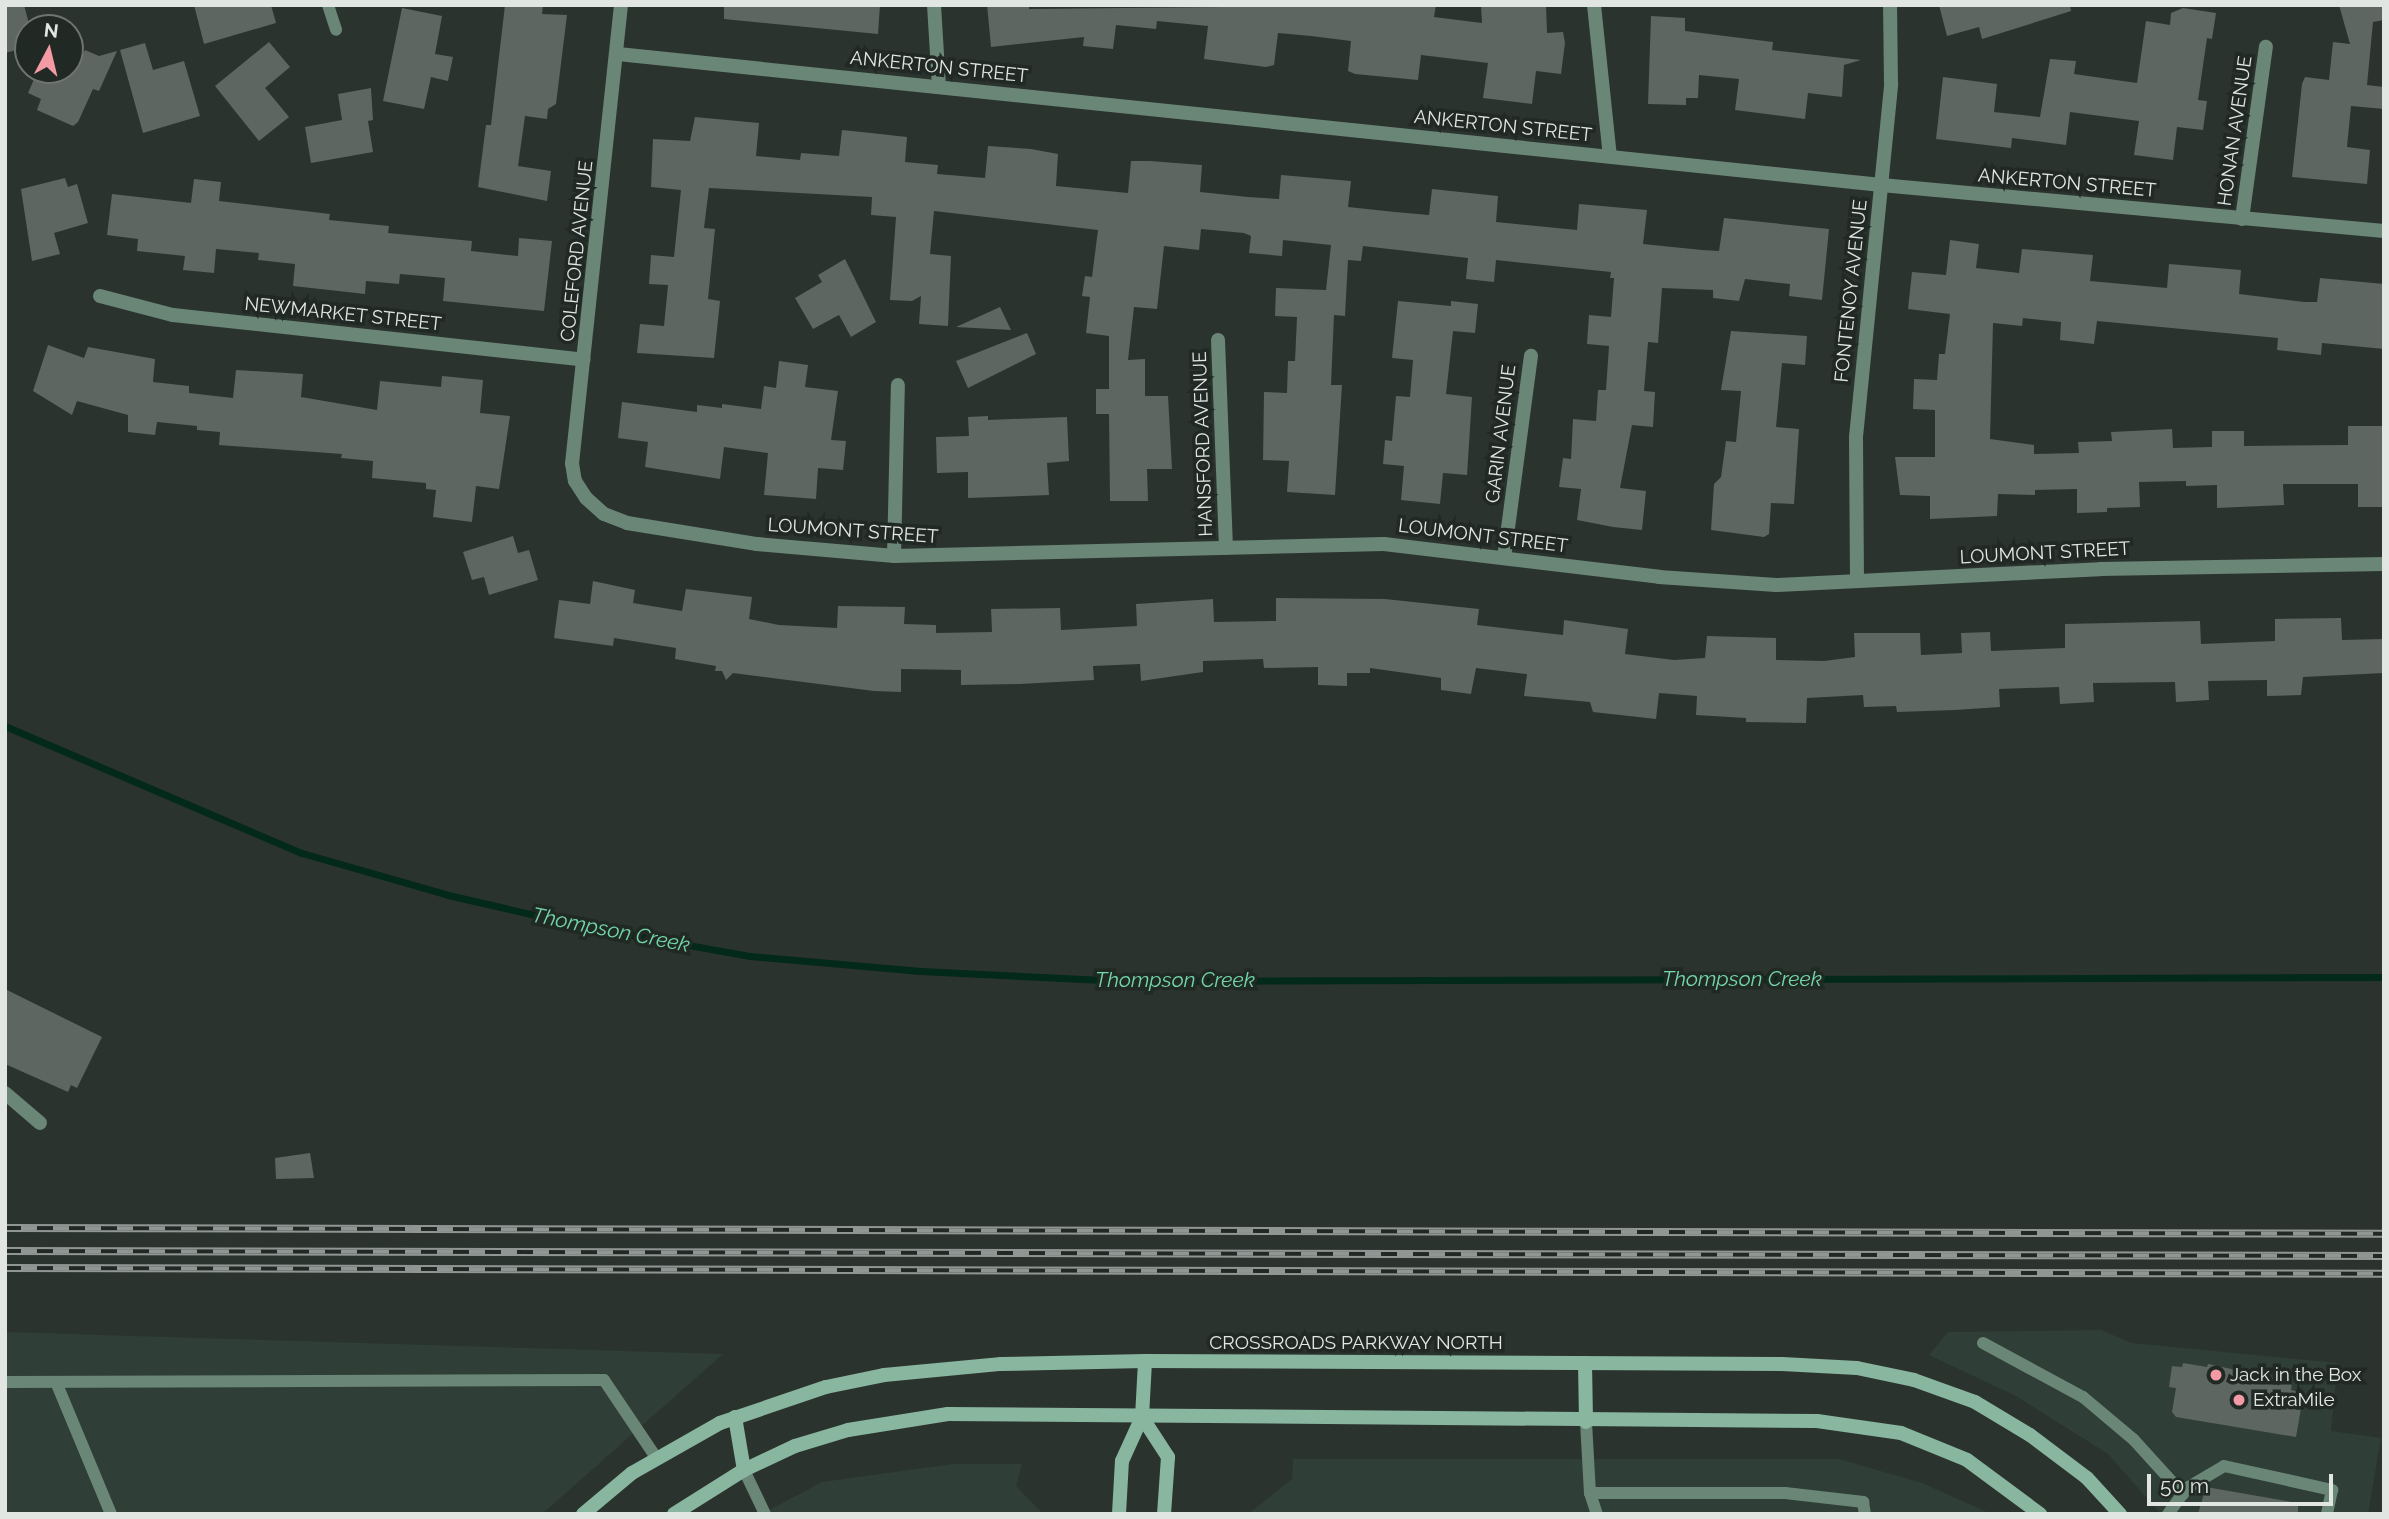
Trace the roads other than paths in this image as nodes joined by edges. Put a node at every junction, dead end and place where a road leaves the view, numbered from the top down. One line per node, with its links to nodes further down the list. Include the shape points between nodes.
1 (328, 5): 6 (lane)
2 (621, 5): 8 (street, COLEFORD AVENUE)
3 (934, 5): 9 (street)
4 (1594, 5): 10 (street)
5 (1890, 5): 11 (street, FONTENOY AVENUE, via 1891,85)
6 (335, 30)
7 (2266, 47): 12 (street, HONAN AVENUE)
8 (618, 54): 9 (street, ANKERTON STREET); 17 (street, COLEFORD AVENUE)
9 (939, 86): 10 (street, ANKERTON STREET)
10 (1610, 156): 11 (street, ANKERTON STREET)
11 (1881, 185): 12 (street, ANKERTON STREET); 24 (street, FONTENOY AVENUE, via 1856,437)
12 (2242, 219): 13 (street, ANKERTON STREET)
13 (2384, 230)
14 (100, 296): 17 (street, NEWMARKET STREET, via 173,315)
15 (1218, 340): 20 (street, HANSFORD AVENUE)
16 (1531, 356): 22 (street, GARIN AVENUE)
17 (584, 360): 19 (street, COLEFORD AVENUE, via 572,463 575,481)
18 (898, 385): 21 (street)
19 (586, 498): 21 (street, LOUMONT STREET, via 604,514 627,523 757,544)
20 (1226, 548): 21 (street, LOUMONT STREET, via 1064,556); 22 (street, LOUMONT STREET, via 1384,544)
21 (894, 556)
22 (1504, 558): 24 (street, LOUMONT STREET, via 1706,581 1776,585)
23 (2384, 564): 24 (street, LOUMONT STREET, via 2100,569)
24 (1857, 582)
25 (5, 1093): 26 (street)
26 (40, 1123)
27 (1983, 1342): 38 (lane, via 2083,1397 2134,1440)
28 (1145, 1361): 29 (street, CROSSROADS PARKWAY NORTH); 32 (street); 33 (street, CROSSROADS PARKWAY NORTH, via 1001,1364 884,1375 826,1387)
29 (1585, 1363): 34 (street); 48 (street, CROSSROADS PARKWAY NORTH, via 1782,1364 1857,1368 1913,1380 1975,1402 2030,1435 2087,1478)
30 (5, 1382): 31 (lane)
31 (56, 1382): 35 (lane, via 604,1380); 39 (lane)
32 (1142, 1417): 34 (street); 36 (street, via 947,1414 891,1422 795,1446); 43 (street, via 1122,1461); 44 (street, via 1168,1457)
33 (735, 1418): 35 (street, CROSSROADS PARKWAY NORTH); 36 (street)
34 (1586, 1422): 37 (lane); 47 (street, via 1817,1421 1900,1433 1967,1460)
35 (657, 1459): 40 (street, CROSSROADS PARKWAY NORTH)
36 (744, 1470): 41 (street); 42 (lane)
37 (1590, 1493): 45 (lane); 46 (lane, via 1785,1493 1863,1502)
38 (2183, 1494): 49 (lane); 50 (lane, via 2224,1466 2332,1490)
39 (111, 1514)
40 (583, 1514)
41 (674, 1514)
42 (765, 1514)
43 (1119, 1514)
44 (1164, 1514)
45 (1597, 1514)
46 (1865, 1514)
47 (2040, 1514)
48 (2120, 1514)
49 (2168, 1514)
50 (2327, 1514)

